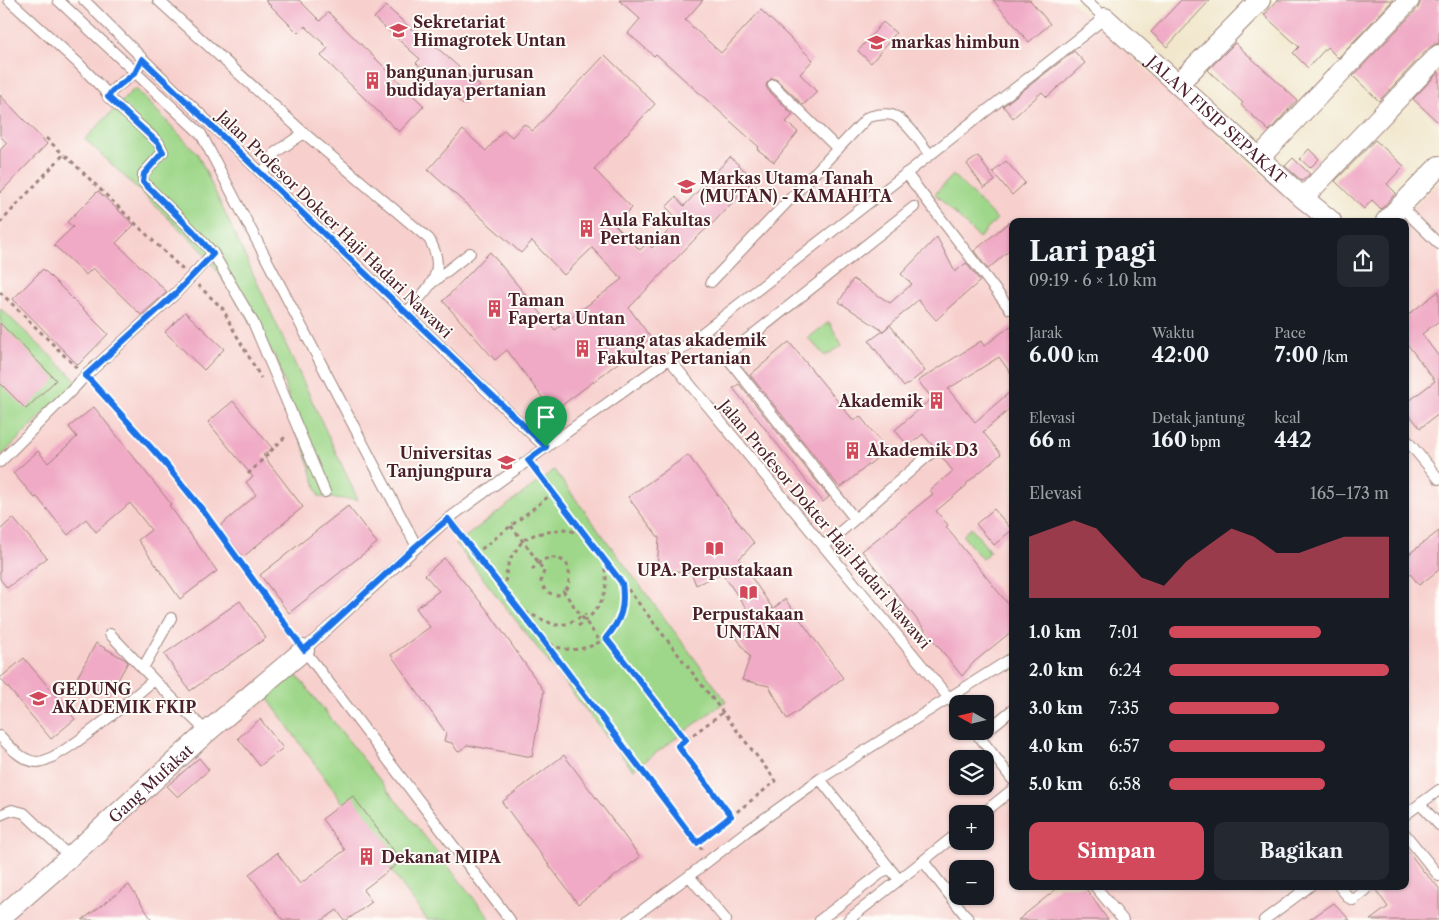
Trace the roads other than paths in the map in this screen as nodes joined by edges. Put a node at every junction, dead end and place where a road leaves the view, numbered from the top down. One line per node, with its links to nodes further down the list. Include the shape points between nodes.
1 (9, 0): 14 (lane)
2 (58, 0): 11 (lane, Jalan Profesor Dokter Haji Hadari Nawawi)
3 (84, 0): 10 (lane, Jalan Profesor Dokter Haji Hadari Nawawi)
4 (158, 0): 15 (lane)
5 (1086, 0): 8 (lane)
6 (1260, 0): 12 (street)
7 (1409, 0): 18 (street)
8 (1105, 18): 12 (street, JALAN FISIP SEPAKAT); 17 (lane)
9 (1439, 55): 22 (street)
10 (142, 59): 11 (lane); 21 (lane, Jalan Profesor Dokter Haji Hadari Nawawi)
11 (135, 73): 14 (lane); 42 (lane, Jalan Profesor Dokter Haji Hadari Nawawi, via 201,134)
12 (1178, 84): 18 (street, JALAN FISIP SEPAKAT)
13 (773, 85): 16 (lane)
14 (109, 95): 29 (lane, via 158,143 163,152 144,174 143,182)
15 (304, 133): 21 (lane, via 276,152); 30 (lane, via 430,239 438,265)
16 (838, 149): 17 (lane, via 868,117 884,114 901,119); 31 (lane)
17 (929, 154): 20 (lane)
18 (1259, 158): 22 (street, JALAN FISIP SEPAKAT)
19 (1439, 166): 23 (street)
20 (906, 173): 32 (lane); 34 (lane)
21 (262, 174): 33 (lane, Jalan Profesor Dokter Haji Hadari Nawawi)
22 (1303, 198): 25 (street, JALAN FISIP SEPAKAT)
23 (1401, 207): 26 (street); 27 (lane)
24 (914, 208): 41 (lane, via 726,356)
25 (1326, 218)
26 (1389, 218)
27 (1439, 244)
28 (470, 252): 30 (lane)
29 (213, 254): 38 (lane); 40 (lane, via 253,322)
30 (433, 282): 33 (lane)
31 (711, 282)
32 (1009, 308)
33 (406, 313): 36 (lane, Jalan Profesor Dokter Haji Hadari Nawawi)
34 (669, 359): 36 (lane); 43 (lane, Jalan Profesor Dokter Haji Hadari Nawawi)
35 (1409, 443): 39 (lane)
36 (546, 447): 42 (lane)
37 (930, 454): 41 (lane)
38 (0, 462)
39 (1439, 479)
40 (325, 492)
41 (855, 519): 43 (lane)
42 (416, 546): 46 (lane)
43 (824, 546): 50 (lane, Jalan Profesor Dokter Haji Hadari Nawawi)
44 (172, 618): 48 (lane)
45 (110, 634): 48 (lane)
46 (304, 650): 53 (street, Gang Mufakat); 78 (lane)
47 (1009, 660): 50 (lane)
48 (143, 668): 49 (lane)
49 (154, 680): 53 (lane); 54 (lane, via 61,754 39,762 27,760)
50 (948, 697): 57 (lane)
51 (1009, 712): 52 (lane)
52 (994, 722)
53 (207, 732): 67 (street, Gang Mufakat)
54 (0, 736)
55 (982, 740): 56 (lane)
56 (1009, 776)
57 (820, 779): 69 (lane); 70 (lane)
58 (1439, 790): 60 (lane)
59 (1009, 792): 61 (lane)
60 (1420, 804): 62 (lane); 64 (lane)
61 (993, 805)
62 (1409, 812)
63 (0, 815): 67 (lane, via 12,810 24,813)
64 (1439, 826)
65 (1409, 839): 71 (lane)
66 (949, 840): 68 (lane)
67 (70, 857): 77 (street, Gang Mufakat)
68 (922, 861): 72 (lane); 83 (lane)
69 (889, 867): 72 (lane); 81 (lane)
70 (689, 876): 79 (lane); 80 (lane)
71 (1439, 876)
72 (899, 880): 82 (lane)
73 (1098, 890): 84 (lane)
74 (1305, 890): 85 (lane)
75 (1342, 890): 76 (lane, via 1353,900)
76 (1366, 890)
77 (0, 918)
78 (510, 920)
79 (629, 920)
80 (726, 920)
81 (820, 920)
82 (848, 920)
83 (969, 920)
84 (1123, 920)
85 (1264, 920)

